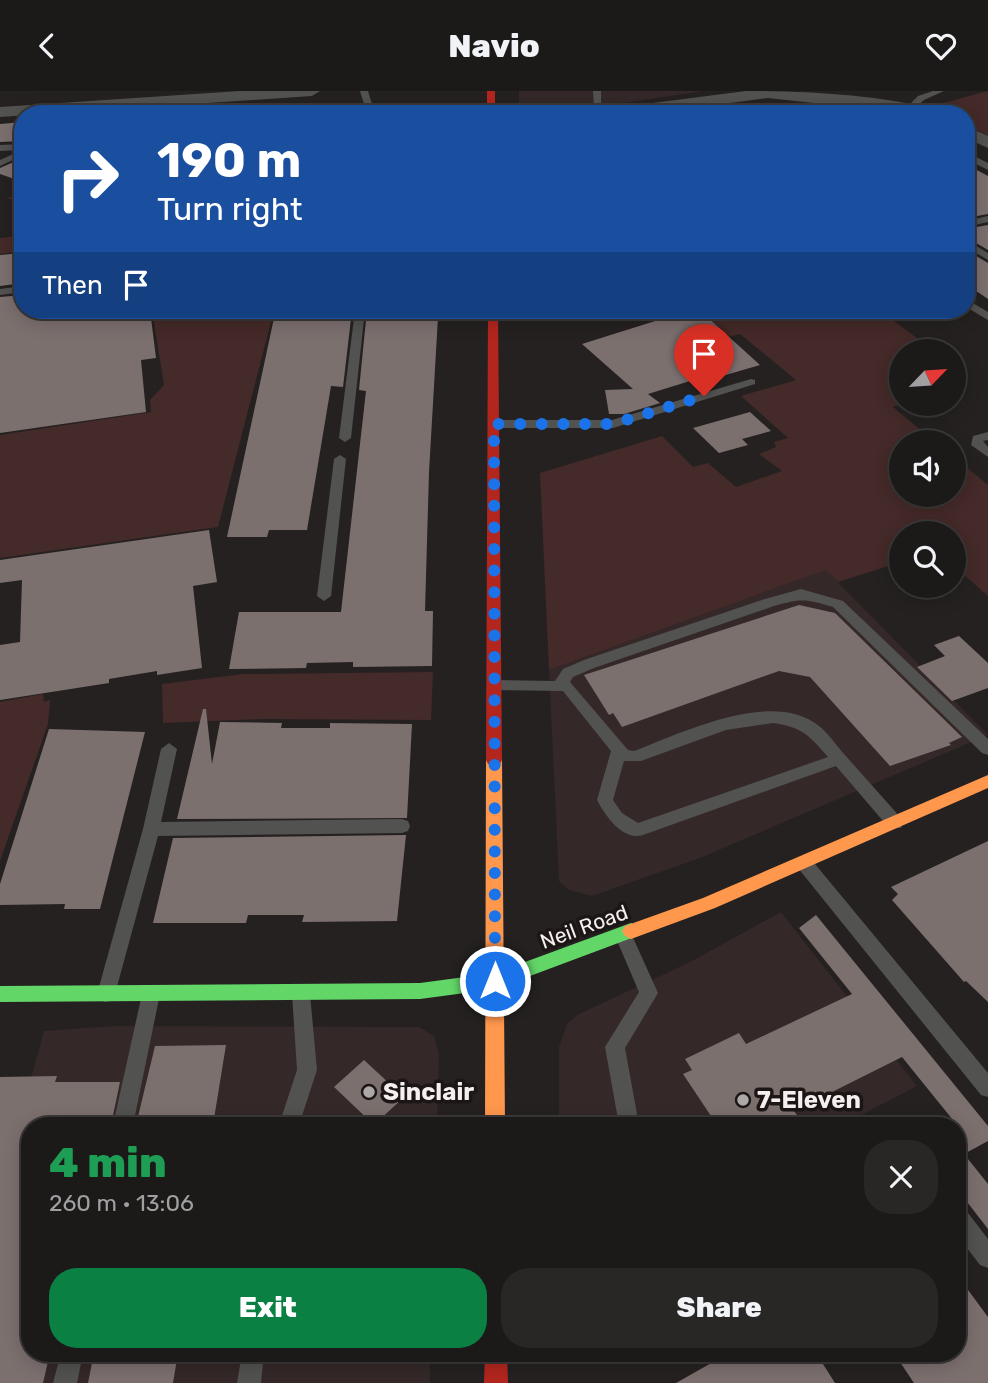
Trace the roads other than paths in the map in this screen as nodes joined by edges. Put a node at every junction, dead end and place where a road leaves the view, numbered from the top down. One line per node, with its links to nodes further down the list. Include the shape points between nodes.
1 (312, 91): 4 (street)
2 (940, 91): 7 (lane)
3 (791, 93): 5 (street, via 751,93); 6 (street)
4 (208, 105)
5 (668, 105)
6 (894, 105)
7 (913, 105)
8 (359, 319): 13 (lane)
9 (493, 319): 11 (street)
10 (751, 382): 11 (lane, via 613,424)
11 (494, 424): 18 (street)
12 (988, 436): 14 (lane, via 977,439 977,445)
13 (345, 438)
14 (988, 453)
15 (340, 459): 16 (lane)
16 (324, 596)
17 (561, 684): 18 (lane); 20 (lane, via 568,673 589,664 801,594 838,604); 21 (lane, via 573,690)
18 (496, 685): 29 (street)
19 (169, 748): 26 (lane)
20 (988, 749)
21 (619, 750): 22 (lane, via 635,757 743,720 783,716 813,729); 22 (lane, via 605,800 617,818 637,830)
22 (840, 759): 24 (lane)
23 (988, 781): 24 (street, Neil Road)
24 (895, 823): 27 (street, Neil Road)
25 (402, 826): 26 (lane)
26 (151, 828): 32 (lane)
27 (804, 863): 28 (street, Neil Road); 34 (lane)
28 (624, 936): 29 (street, Neil Road); 38 (lane, via 649,993 615,1047)
29 (495, 981): 30 (street, Neil Road, via 421,991); 37 (street)
30 (301, 993): 33 (street, Neil Road); 36 (lane, via 307,1070)
31 (0, 994): 32 (street, Neil Road)
32 (106, 994): 33 (street, Neil Road)
33 (151, 994): 35 (lane)
34 (988, 1088)
35 (125, 1117)
36 (292, 1117)
37 (495, 1117)
38 (628, 1117)
39 (966, 1229): 40 (lane)
40 (988, 1257)
41 (70, 1362): 44 (lane)
42 (252, 1362): 45 (lane)
43 (496, 1362): 46 (street)
44 (65, 1383)
45 (249, 1383)
46 (496, 1383)

